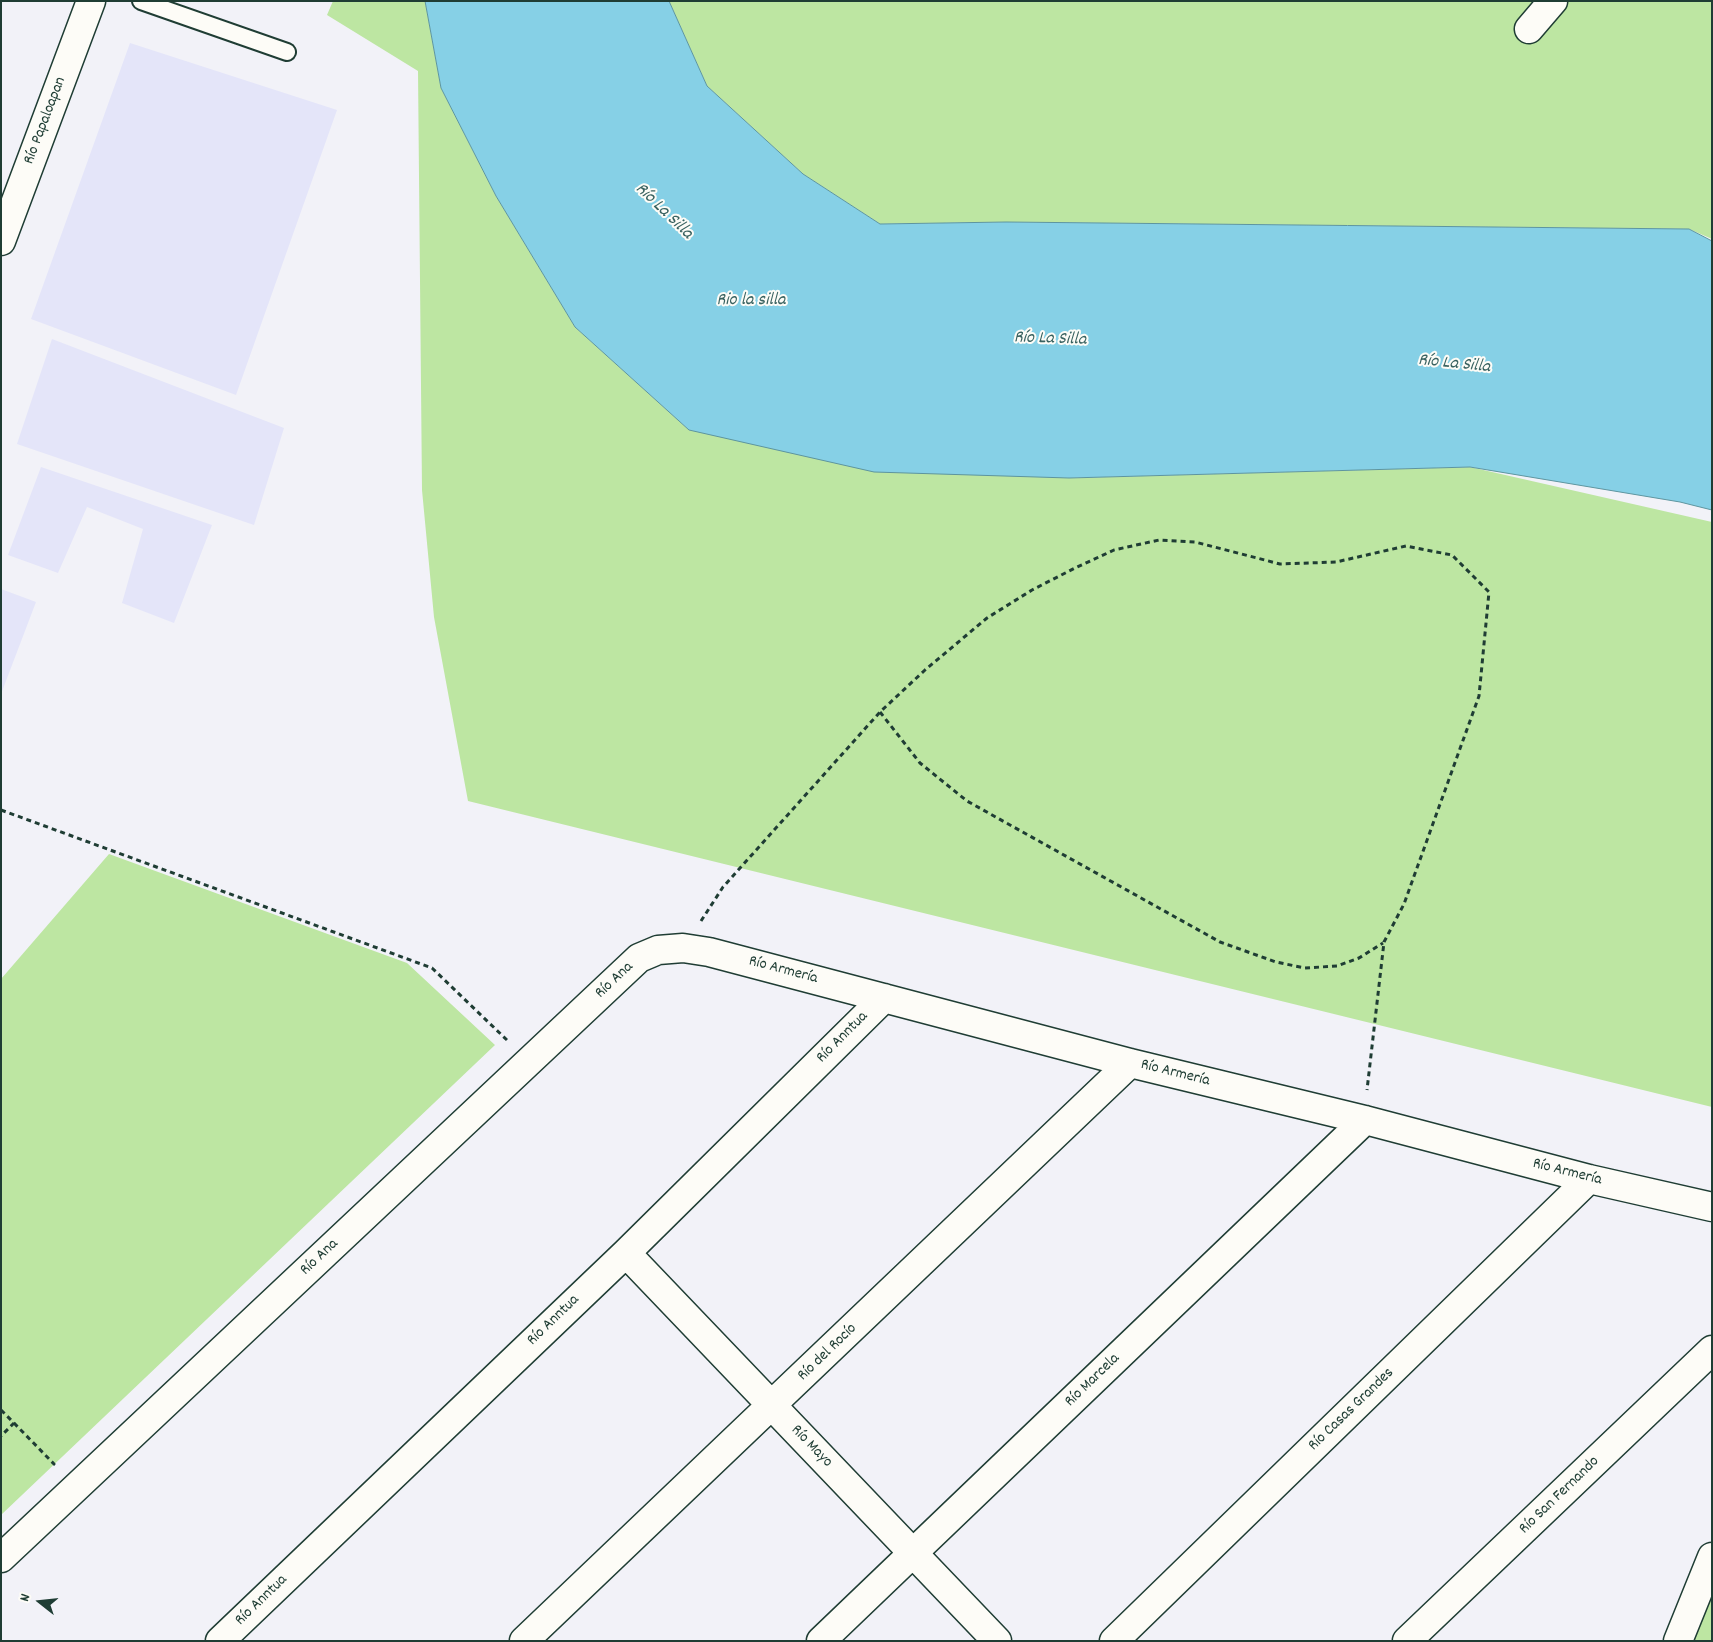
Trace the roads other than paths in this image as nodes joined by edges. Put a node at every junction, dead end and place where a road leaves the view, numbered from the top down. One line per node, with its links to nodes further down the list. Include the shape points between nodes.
1 (91, 1): 6 (street, Río Papaloapan)
2 (141, 1): 5 (lane)
3 (1553, 1): 4 (street)
4 (1529, 28)
5 (287, 52)
6 (1, 241)
7 (639, 958): 8 (street, Río Armería, via 658,950 683,948 709,952); 18 (street, Río Ana)
8 (884, 998): 9 (street, Río Armería); 13 (street, Río Anntua)
9 (1130, 1063): 10 (street, Río Armería); 15 (street, Río del Rocío)
10 (1365, 1120): 11 (street, Río Armería); 16 (street, Río Marcela)
11 (1590, 1179): 12 (street, Río Armería); 23 (street, Río Casas Grandes)
12 (1712, 1207)
13 (626, 1253): 15 (street, Río Mayo); 19 (street, Río Anntua)
14 (1712, 1350): 24 (street, Río San Fernando)
15 (772, 1406): 16 (street, Río Mayo); 20 (street, Río del Rocío)
16 (913, 1553): 21 (street, Río Marcela); 22 (street, Río Mayo)
17 (1712, 1556): 25 (street)
18 (1, 1558)
19 (220, 1641)
20 (524, 1641)
21 (821, 1641)
22 (996, 1641)
23 (1114, 1641)
24 (1407, 1641)
25 (1678, 1641)

